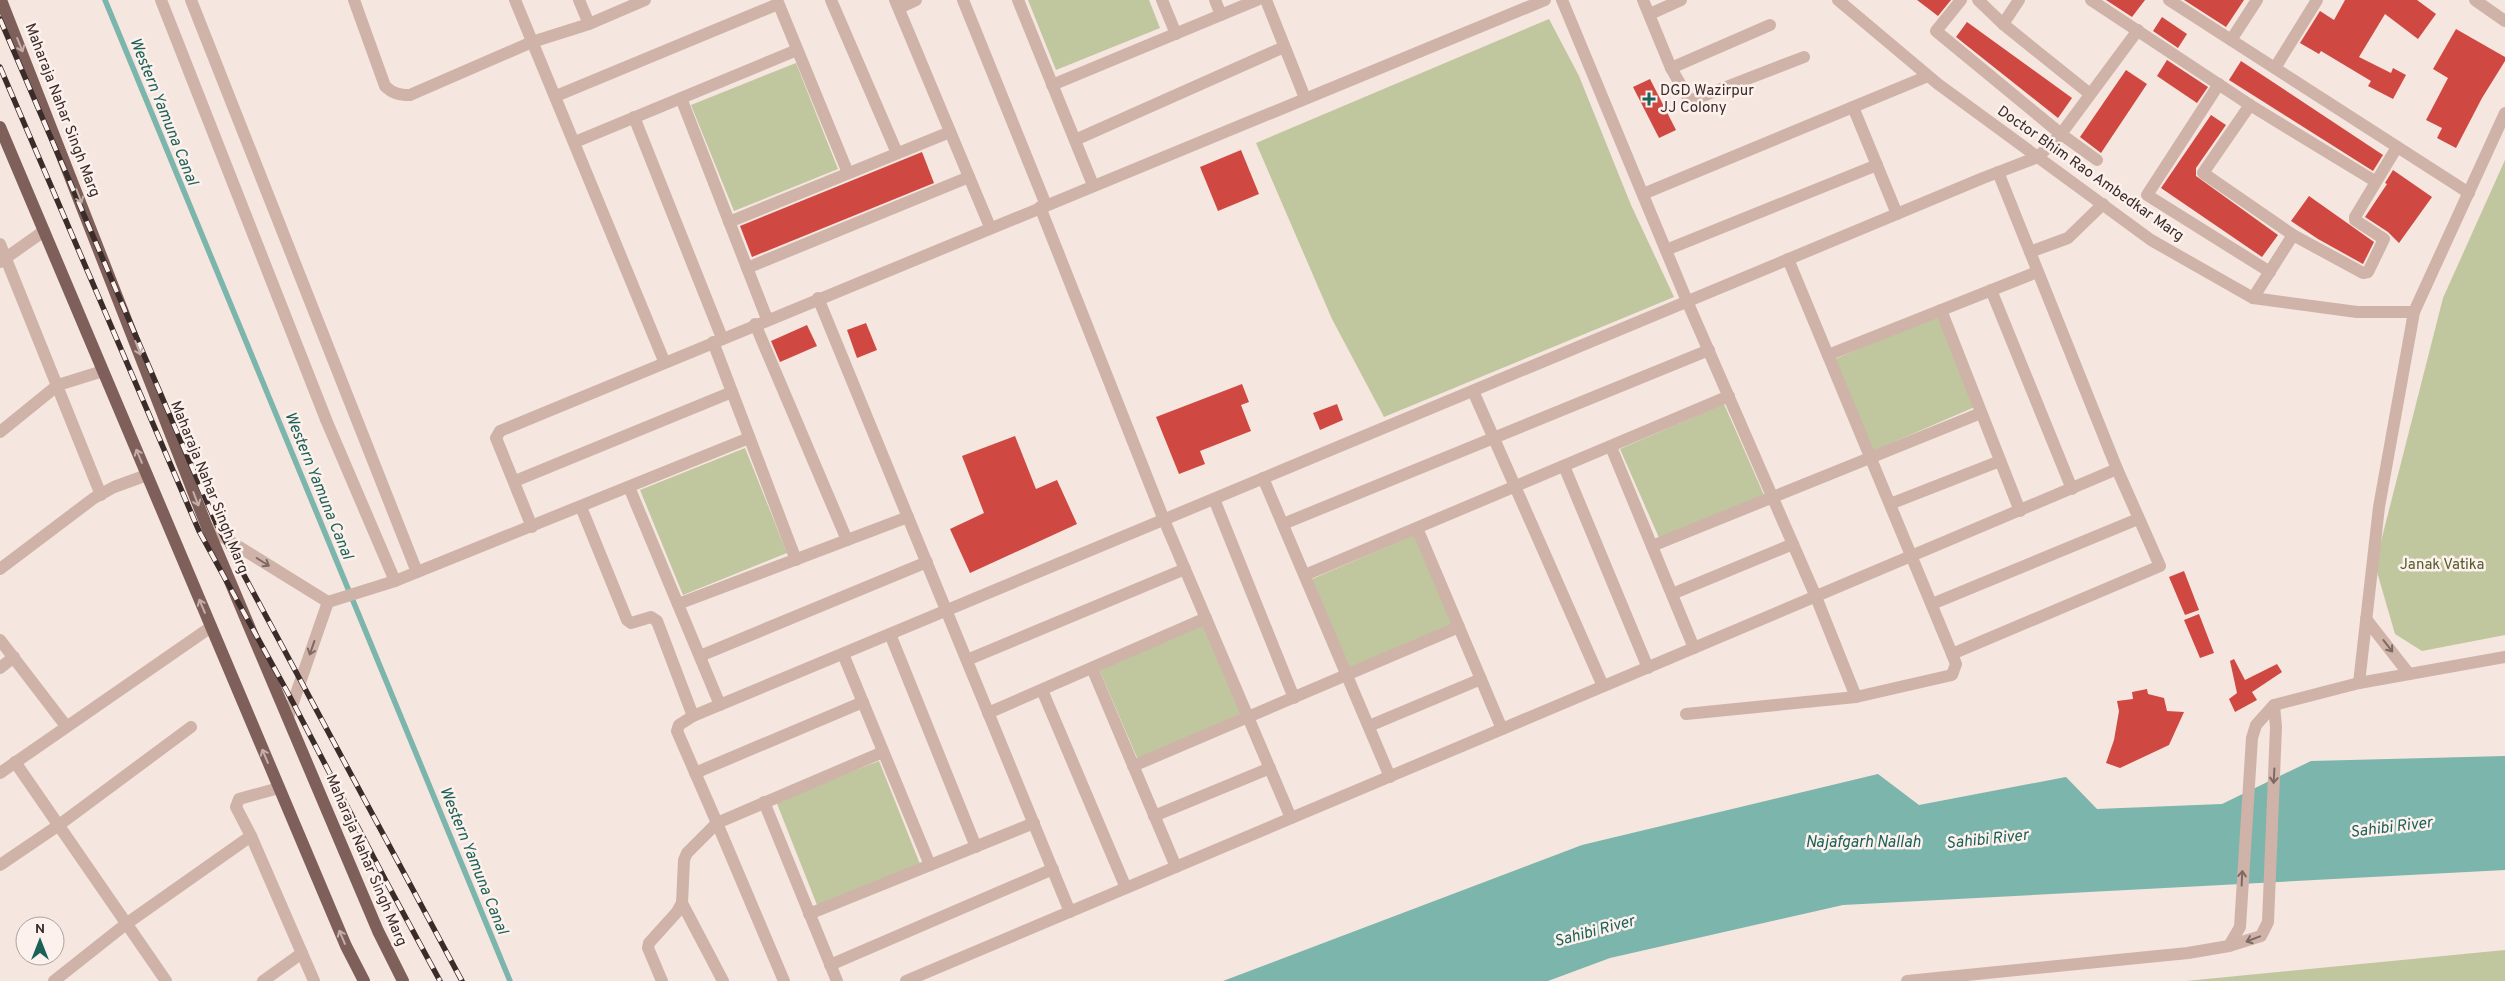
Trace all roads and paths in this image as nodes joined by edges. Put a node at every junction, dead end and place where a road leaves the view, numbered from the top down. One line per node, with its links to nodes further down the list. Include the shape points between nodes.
1 (1, 0): 131 (main road, Maharaja Nahar Singh Marg, one-way to 131)
2 (160, 0): 144 (street, via 326,422)
3 (191, 0): 142 (street)
4 (354, 0): 40 (street, via 385,86 402,95)
5 (515, 0): 40 (street)
6 (579, 0): 34 (street)
7 (831, 0): 63 (street)
8 (916, 0): 30 (street)
9 (963, 0): 75 (street)
10 (1018, 0): 48 (street)
11 (1162, 0): 38 (street)
12 (1215, 0): 32 (street)
13 (1257, 0): 32 (street)
14 (1266, 0): 41 (street)
15 (1544, 0): 52 (street)
16 (1562, 0): 73 (street)
17 (1642, 0): 31 (street)
18 (1682, 0): 31 (street)
19 (1838, 0): 46 (street, Doctor Bhim Rao Ambedkar Marg)
20 (1961, 0): 59 (street, via 1936,31)
21 (1978, 0): 35 (street)
22 (2019, 0): 35 (street)
23 (2091, 0): 37 (street)
24 (2170, 0): 39 (street)
25 (2257, 0): 39 (street)
26 (2317, 0): 45 (street)
27 (2474, 0): 33 (street)
28 (639, 1): 34 (street)
29 (778, 2): 42 (street); 50 (street)
30 (897, 4): 58 (street)
31 (1650, 14): 44 (street)
32 (1221, 15): 38 (street)
33 (2505, 21)
34 (588, 24): 40 (street)
35 (2003, 24): 49 (street)
36 (1770, 25): 44 (street)
37 (2138, 30): 47 (street); 49 (street)
38 (1176, 34): 48 (street)
39 (2231, 40): 45 (street)
40 (532, 42): 50 (street)
41 (1284, 47): 52 (street); 60 (street)
42 (797, 50): 51 (street); 68 (street)
43 (1804, 57): 44 (street, via 1693,102 1687,99)
44 (1672, 68)
45 (2275, 68): 62 (street)
46 (1928, 76): 54 (street); 64 (street, Doctor Bhim Rao Ambedkar Marg)
47 (2219, 84): 53 (street); 88 (street, via 2147,195)
48 (1052, 85): 60 (street)
49 (2090, 94): 59 (street)
50 (556, 96): 61 (street)
51 (681, 98): 56 (street); 77 (street)
52 (1305, 98): 71 (street)
53 (2250, 105): 70 (street); 80 (street, via 2203,173)
54 (1852, 107): 66 (street); 73 (street)
55 (2505, 113): 72 (street)
56 (634, 117): 61 (street); 97 (street)
57 (0, 128): 79 (main road)
58 (950, 132): 63 (street); 69 (street)
59 (2061, 134): 64 (street); 65 (street)
60 (1075, 140): 71 (street)
61 (574, 142): 100 (street)
62 (2397, 146): 70 (street); 72 (street)
63 (897, 153): 68 (street)
64 (2038, 157): 67 (street); 74 (street, Doctor Bhim Rao Ambedkar Marg)
65 (2097, 160)
66 (1877, 165): 76 (street); 82 (street)
67 (1998, 172): 76 (street); 83 (street)
68 (848, 173): 77 (street)
69 (969, 177): 78 (street); 86 (street)
70 (2374, 183): 80 (street, via 2354,219 2384,239 2368,272)
71 (1093, 185): 75 (street)
72 (2469, 193): 94 (street)
73 (1643, 194): 82 (street)
74 (2103, 204): 83 (street, via 2068,238); 91 (street, Doctor Bhim Rao Ambedkar Marg, via 2151,240)
75 (1043, 206): 78 (street); 129 (street)
76 (1897, 214): 85 (street)
77 (729, 222): 86 (street)
78 (990, 227): 90 (street)
79 (44, 232): 84 (street); 101 (main road)
80 (2293, 234): 88 (street)
81 (0, 244): 84 (street)
82 (1666, 250): 92 (street)
83 (2030, 252): 87 (street)
84 (3, 260): 102 (street)
85 (1788, 260): 92 (street); 99 (street)
86 (747, 268): 95 (street)
87 (2038, 272): 89 (street); 114 (street)
88 (2270, 272): 91 (street)
89 (1991, 290): 93 (street); 120 (street)
90 (818, 298): 95 (street); 127 (street)
91 (2253, 298): 94 (street, Doctor Bhim Rao Ambedkar Marg, via 2357,312)
92 (1687, 302): 98 (street); 103 (street)
93 (1941, 310): 99 (street); 106 (street)
94 (2414, 312): 152 (street, via 2379,507)
95 (767, 319): 96 (street)
96 (754, 324): 97 (street); 134 (street)
97 (717, 340): 100 (street); 104 (street)
98 (1709, 350): 105 (street); 109 (street)
99 (1828, 355): 111 (street)
100 (664, 361): 117 (street, via 500,430 496,438)
101 (103, 371): 102 (street); 115 (main road, one-way to 101)
102 (58, 384): 107 (street); 121 (street)
103 (1473, 391): 109 (street); 116 (street)
104 (732, 392): 108 (street); 117 (street)
105 (1729, 396): 110 (street); 122 (street)
106 (1981, 413): 111 (street); 112 (street)
107 (0, 432)
108 (749, 438): 118 (street); 138 (street)
109 (1494, 438): 119 (street); 130 (street)
110 (1610, 447): 113 (street); 136 (street)
111 (1870, 458): 122 (street); 124 (street)
112 (2000, 461): 124 (street); 126 (street)
113 (1564, 466): 119 (street); 166 (street)
114 (2117, 470): 120 (street); 128 (street)
115 (146, 475): 121 (street); 153 (main road, one-way to 115)
116 (1264, 478): 123 (street); 130 (street)
117 (515, 481): 132 (street)
118 (629, 487): 125 (street); 148 (street)
119 (1516, 487): 133 (street); 171 (street)
120 (2072, 489): 126 (street)
121 (101, 495): 140 (street)
122 (1773, 497): 135 (street); 136 (street)
123 (1214, 499): 129 (street); 174 (street)
124 (1890, 504): 137 (street)
125 (581, 507): 132 (street); 180 (street, via 627,620 631,624 651,617 657,621)
126 (2020, 510): 137 (street)
127 (908, 517): 134 (street); 139 (street)
128 (2138, 519): 149 (street); 159 (street, via 2159,568)
129 (1164, 520): 141 (street); 150 (street)
130 (1283, 524): 143 (street)
131 (207, 527): 147 (street, one-way to 147); 181 (main road, Maharaja Nahar Singh Marg)
132 (532, 527): 142 (street)
133 (1417, 528): 143 (street); 154 (street)
134 (847, 540): 138 (street)
135 (1793, 544): 145 (street); 146 (street)
136 (1652, 546): 145 (street)
137 (1911, 556): 146 (street); 149 (street)
138 (796, 560): 148 (street)
139 (926, 562): 150 (street); 160 (street)
140 (0, 569)
141 (1185, 569): 151 (street); 163 (street)
142 (417, 572): 144 (street)
143 (1305, 575): 168 (street)
144 (395, 582): 147 (street)
145 (1672, 594): 157 (street)
146 (1816, 597): 157 (street); 173 (street)
147 (332, 601): 181 (street, one-way to 181)
148 (678, 604): 160 (street)
149 (1932, 604): 159 (street)
150 (946, 610): 155 (street); 163 (street)
151 (1206, 618): 165 (street); 182 (street)
152 (2366, 619): 167 (street, one-way to 167); 170 (street)
153 (211, 627): 183 (street); 194 (main road, one-way to 153)
154 (1459, 628): 168 (street); 169 (street)
155 (890, 634): 158 (street); 202 (street)
156 (0, 640): 161 (street)
157 (1694, 648): 166 (street)
158 (843, 654): 175 (street); 176 (street)
159 (1952, 654): 173 (street, via 1956,670 1952,675)
160 (700, 656): 176 (street)
161 (14, 657): 164 (street); 183 (street)
162 (2505, 657): 167 (street)
163 (967, 660): 178 (street)
164 (0, 668)
165 (1092, 668): 172 (street); 189 (street)
166 (1648, 668): 171 (street)
167 (2409, 674): 170 (street)
168 (1347, 675): 174 (street); 184 (street)
169 (1481, 680): 184 (street); 186 (street)
170 (2359, 682): 177 (street)
171 (1603, 686): 186 (street)
172 (1042, 690): 178 (street); 207 (street)
173 (1856, 697): 179 (street)
174 (1294, 698): 182 (street)
175 (863, 702): 187 (street); 192 (street)
176 (720, 705): 180 (street)
177 (2274, 705): 212 (street, one-way to 177, via 2240,927 2248,784 2256,724); 212 (street, one-way to 212, via 2276,727 2268,922 2257,939)
178 (988, 713): 199 (street)
179 (1686, 714)
180 (692, 716): 192 (street, via 679,725 677,731)
181 (288, 717): 220 (main road, Maharaja Nahar Singh Marg, via 378,932)
182 (1248, 717): 189 (street); 190 (street)
183 (66, 726): 188 (street)
184 (1369, 726): 193 (street)
185 (191, 727): 200 (street)
186 (1502, 729): 193 (street)
187 (883, 752): 195 (street); 204 (street)
188 (15, 762): 191 (street); 200 (street)
189 (1133, 766): 196 (street)
190 (1270, 768): 196 (street); 197 (street)
191 (0, 773)
192 (695, 773): 198 (street)
193 (1390, 776): 197 (street)
194 (279, 788): 201 (street, via 239,799 236,803); 219 (main road, one-way to 194)
195 (764, 802): 198 (street); 210 (street)
196 (1154, 816): 205 (street)
197 (1292, 818): 205 (street)
198 (717, 823): 208 (street, via 687,853); 223 (street)
199 (1034, 823): 202 (street); 206 (street)
200 (59, 825): 203 (street); 211 (street)
201 (250, 836): 211 (street); 213 (street)
202 (976, 846): 204 (street)
203 (0, 865)
204 (930, 865): 210 (street)
205 (1176, 867): 207 (street)
206 (1053, 869): 209 (street); 214 (street)
207 (1126, 888): 209 (street)
208 (682, 903): 221 (street, via 649,943 648,948); 222 (street)
209 (1070, 912): 225 (street)
210 (809, 914): 214 (street)
211 (126, 924): 215 (street); 216 (street)
212 (2229, 946): 226 (street, via 2188,953)
213 (302, 953): 217 (street); 218 (street)
214 (830, 965): 224 (street)
215 (54, 981)
216 (166, 981)
217 (262, 981)
218 (314, 981)
219 (364, 981)
220 (403, 981)
221 (662, 981)
222 (723, 981)
223 (784, 981)
224 (837, 981)
225 (906, 981)
226 (1907, 981)

